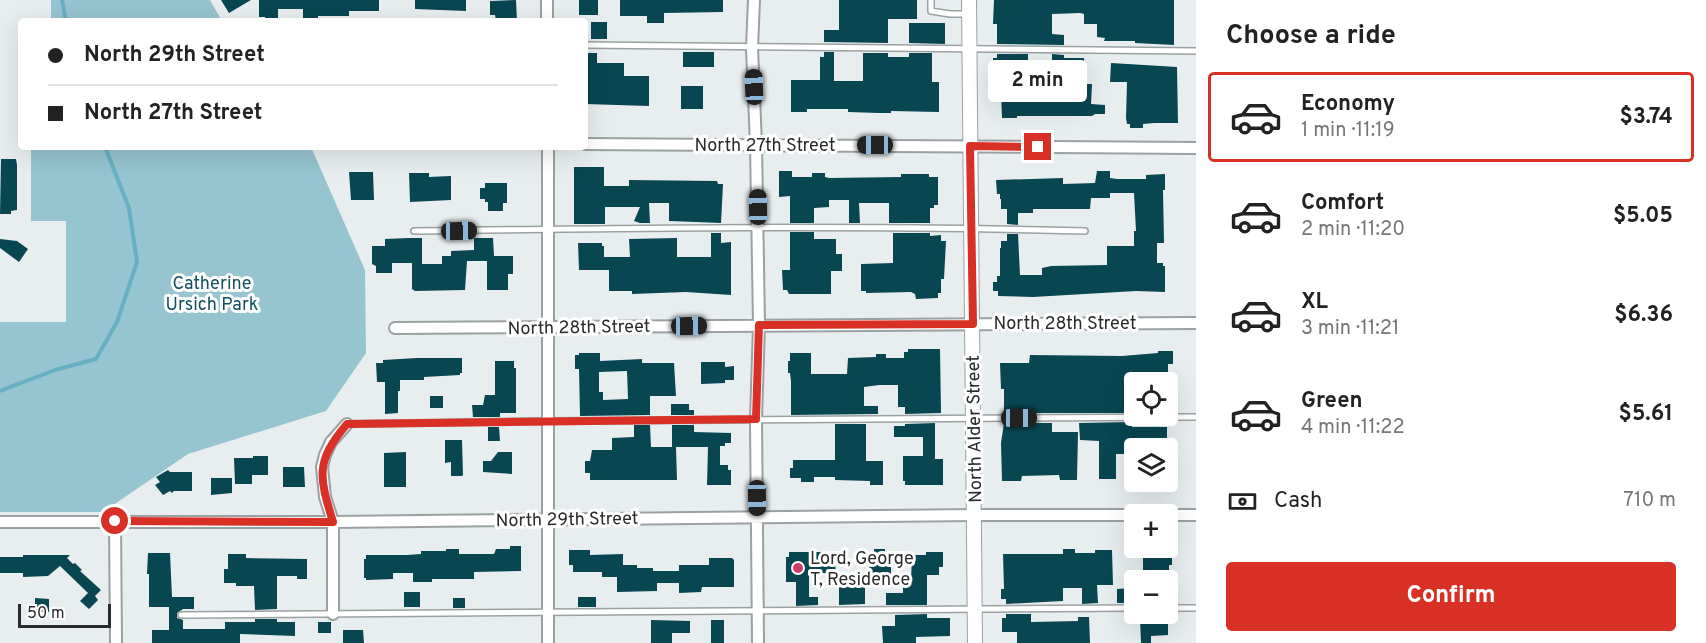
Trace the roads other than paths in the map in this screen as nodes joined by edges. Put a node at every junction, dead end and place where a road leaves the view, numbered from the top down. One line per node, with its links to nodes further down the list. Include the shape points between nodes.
1 (547, 0): 5 (street)
2 (754, 0): 7 (street)
3 (931, 0): 4 (lane, via 931,11 950,14)
4 (969, 7): 8 (street, North Alder Street)
5 (547, 18)
6 (588, 45): 7 (lane)
7 (752, 48): 8 (lane); 11 (street)
8 (970, 50): 9 (lane); 12 (street, North Alder Street)
9 (1196, 51)
10 (588, 144): 11 (street, North 27th Street)
11 (756, 145): 12 (street, North 27th Street); 15 (street)
12 (970, 146): 13 (street, North 27th Street); 16 (street, North Alder Street)
13 (1196, 148)
14 (548, 150): 17 (street)
15 (758, 228): 16 (lane); 17 (lane); 22 (street)
16 (971, 228): 19 (lane); 21 (street, North Alder Street)
17 (548, 229): 18 (lane); 23 (street)
18 (414, 231)
19 (1084, 231)
20 (1196, 323): 21 (street, North 28th Street)
21 (973, 324): 22 (street, North 28th Street); 26 (street, North Alder Street)
22 (759, 325): 23 (street, North 28th Street); 27 (street)
23 (548, 327): 24 (street, North 28th Street); 28 (street)
24 (395, 328)
25 (1196, 417): 26 (lane)
26 (974, 418): 27 (lane); 30 (street, North Alder Street)
27 (756, 419): 28 (lane); 34 (street)
28 (547, 421): 29 (lane); 35 (street)
29 (347, 424): 38 (street, via 332,442 322,467)
30 (975, 515): 31 (street, North 29th Street); 34 (street, North 29th Street); 42 (street, North Alder Street)
31 (1124, 515)
32 (1178, 515): 33 (street)
33 (1196, 515)
34 (757, 518): 35 (street, North 29th Street); 43 (street)
35 (548, 519): 38 (street, North 29th Street); 44 (street)
36 (115, 521): 37 (street, North 29th Street); 38 (street, North 29th Street); 47 (street)
37 (0, 522)
38 (333, 522): 45 (street)
39 (1124, 608): 42 (lane)
40 (1178, 608): 41 (lane)
41 (1196, 608)
42 (976, 609): 43 (lane); 50 (street, North Alder Street)
43 (758, 611): 44 (lane); 49 (street)
44 (548, 613): 45 (lane); 48 (street)
45 (333, 614): 46 (lane)
46 (181, 615)
47 (116, 643)
48 (548, 643)
49 (758, 643)
50 (975, 643)

